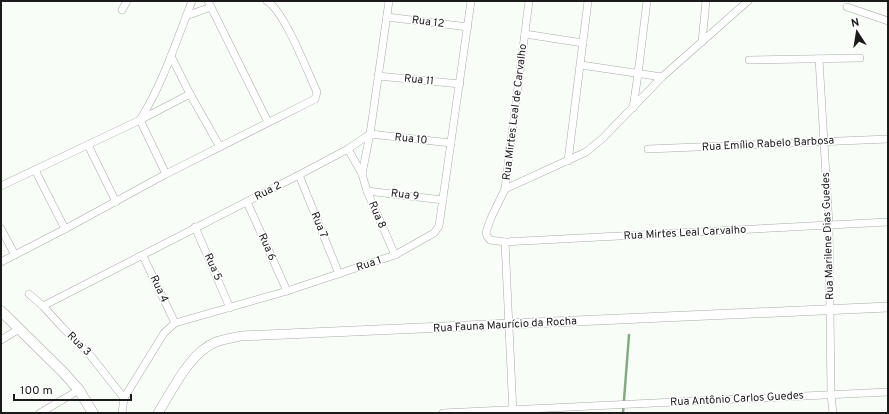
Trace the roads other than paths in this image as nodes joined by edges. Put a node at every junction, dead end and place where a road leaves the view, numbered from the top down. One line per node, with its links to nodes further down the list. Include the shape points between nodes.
1 (127, 1): 13 (street)
2 (192, 1): 14 (street)
3 (267, 1): 33 (street, via 276,8 317,92 315,99)
4 (390, 1): 15 (street)
5 (471, 1): 17 (street, Rua 1)
6 (529, 1): 18 (street, Rua Mirtes Leal de Carvalho)
7 (588, 1): 20 (street)
8 (647, 1): 26 (street)
9 (706, 1): 19 (street)
10 (748, 1): 19 (street, Rua Mirtes Leal de Carvalho)
11 (210, 4): 14 (street); 33 (street)
12 (847, 7): 16 (street)
13 (122, 10)
14 (186, 16): 21 (street)
15 (387, 16): 17 (street, Rua 12); 27 (street)
16 (888, 21)
17 (468, 27): 29 (street, Rua 1)
18 (525, 34): 20 (street, Rua Mirtes Leal de Carvalho); 48 (street, Rua Mirtes Leal de Carvalho)
19 (702, 42): 28 (street, Rua Mirtes Leal de Carvalho)
20 (583, 43): 25 (street)
21 (171, 56): 30 (street); 32 (street, via 153,98)
22 (860, 58): 23 (street)
23 (819, 59): 24 (street); 36 (street, Rua Marilene Dias Guedes)
24 (749, 60)
25 (581, 65): 26 (street); 42 (street)
26 (638, 74): 28 (street); 31 (street)
27 (378, 76): 29 (street, Rua 11); 34 (street)
28 (662, 77): 31 (street, Rua Mirtes Leal de Carvalho)
29 (460, 84): 37 (street, Rua 1)
30 (190, 94): 32 (street); 39 (street)
31 (632, 109): 42 (street, Rua Mirtes Leal de Carvalho, via 586,152)
32 (140, 120): 38 (street); 44 (street)
33 (268, 122): 39 (street)
34 (370, 134): 37 (street, Rua 10); 40 (street, Rua 2); 45 (street, Rua 8)
35 (888, 139): 36 (street, Rua Emílio Rabelo Barbosa)
36 (824, 141): 41 (street, Rua Emílio Rabelo Barbosa); 54 (street, Rua Marilene Dias Guedes)
37 (451, 143): 50 (street, Rua 1)
38 (88, 146): 43 (street); 51 (street)
39 (220, 147): 44 (street)
40 (348, 149): 45 (street, Rua 8); 46 (street, Rua 2)
41 (648, 149)
42 (568, 160): 48 (street, Rua Mirtes Leal de Carvalho)
43 (35, 170): 47 (street); 57 (street)
44 (166, 174): 51 (street)
45 (362, 174): 49 (street, Rua 8)
46 (299, 175): 52 (street, Rua 2); 64 (street, Rua 7)
47 (1, 186)
48 (505, 190): 58 (street, Rua Mirtes Leal de Carvalho)
49 (367, 191): 50 (street, Rua 9); 61 (street, Rua 8)
50 (443, 200): 61 (street, Rua 1, via 439,226 434,233)
51 (116, 202): 57 (street)
52 (247, 202): 55 (street, Rua 2); 65 (street, Rua 6)
53 (888, 222): 54 (street, Rua Mirtes Leal Carvalho)
54 (829, 225): 59 (street, Rua Mirtes Leal Carvalho); 70 (street, Rua Marilene Dias Guedes)
55 (195, 227): 62 (street, Rua 2); 69 (street, Rua 5)
56 (1, 229): 60 (street)
57 (65, 229): 60 (street)
58 (486, 232): 59 (street, Rua Mirtes Leal Carvalho, via 490,240)
59 (505, 242): 73 (street)
60 (15, 255): 63 (street)
61 (394, 255): 64 (street, Rua 1)
62 (143, 256): 67 (street, Rua 2); 72 (street, Rua 4)
63 (1, 262)
64 (339, 274): 65 (street, Rua 1)
65 (287, 291): 69 (street, Rua 1)
66 (29, 294): 67 (street, Rua 3)
67 (43, 306): 79 (street, Rua 3, via 90,355)
68 (888, 307): 70 (street, Rua Fauna Maurício da Rocha)
69 (230, 308): 72 (street, Rua 1)
70 (830, 310): 73 (street, Rua Fauna Maurício da Rocha); 78 (street, Rua Marilene Dias Guedes)
71 (1, 311): 74 (main road)
72 (175, 323): 79 (street, Rua 1, via 164,332)
73 (509, 325): 80 (street); 84 (street, Rua Fauna Maurício da Rocha, via 241,336 216,342 200,352 187,367)
74 (19, 329): 75 (street); 76 (main road)
75 (1, 340)
76 (79, 390): 81 (street); 82 (main road)
77 (888, 392): 78 (street, Rua Antônio Carlos Guedes)
78 (831, 395): 80 (street, Rua Antônio Carlos Guedes); 86 (street, Rua Marilene Dias Guedes)
79 (124, 398): 83 (street, Rua 1)
80 (513, 411): 85 (street, Rua Antônio Carlos Guedes)
81 (40, 413)
82 (93, 413)
83 (122, 413)
84 (158, 413)
85 (443, 413)
86 (833, 413)

